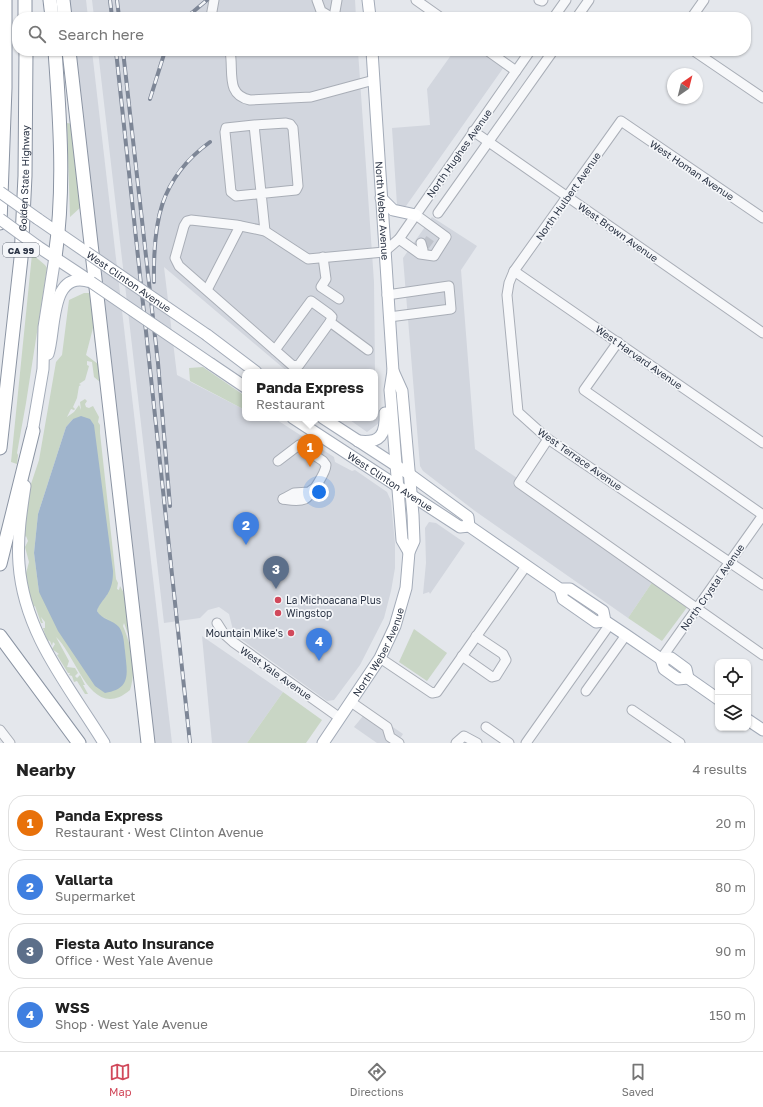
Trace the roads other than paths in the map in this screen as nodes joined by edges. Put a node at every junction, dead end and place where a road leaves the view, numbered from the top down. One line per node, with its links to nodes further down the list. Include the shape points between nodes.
1 (5, 0): 48 (highway, Golden State Highway)
2 (25, 0): 13 (highway)
3 (50, 0): 14 (highway)
4 (63, 0): 15 (highway)
5 (214, 0): 16 (street)
6 (317, 0): 17 (street)
7 (337, 0): 18 (street)
8 (368, 0): 19 (main road)
9 (416, 0): 20 (street)
10 (566, 0): 21 (street)
11 (589, 0): 22 (street)
12 (704, 0): 23 (street)
13 (26, 12)
14 (51, 12)
15 (64, 12)
16 (212, 12)
17 (324, 12)
18 (335, 12)
19 (369, 12)
20 (433, 12)
21 (558, 12)
22 (581, 12)
23 (696, 12)
24 (26, 56): 80 (highway, Golden State Highway / CA 99, via 21,258)
25 (55, 56): 51 (highway, via 60,167)
26 (70, 56): 116 (highway)
27 (230, 56): 34 (street, via 235,93 250,100 311,97)
28 (372, 56): 34 (main road, North Weber Avenue)
29 (495, 56): 33 (street)
30 (526, 56): 33 (street, North Hughes Avenue)
31 (549, 56): 39 (street)
32 (701, 56): 35 (street)
33 (516, 71): 38 (street, North Hughes Avenue)
34 (374, 80): 43 (main road, North Weber Avenue)
35 (763, 98)
36 (621, 121): 42 (street, North Hulbert Avenue); 46 (street, West Homan Avenue)
37 (254, 125): 41 (street); 41 (street, via 226,128 230,184 231,192 236,196); 41 (street, via 286,123 292,128 297,188)
38 (473, 131): 39 (street, West Brown Avenue); 45 (street, North Hughes Avenue)
39 (489, 142): 42 (street, West Brown Avenue); 44 (street)
40 (0, 192): 51 (main road, West Clinton Avenue, bridge)
41 (261, 194): 50 (street)
42 (567, 196): 56 (street, North Hulbert Avenue); 65 (street, West Brown Avenue)
43 (381, 198): 45 (main road, via 393,210); 53 (main road, North Weber Avenue)
44 (438, 213)
45 (416, 215): 52 (street, North Hughes Avenue); 52 (street, via 434,234 446,238 434,256 424,248)
46 (763, 218)
47 (0, 219): 54 (main road, bridge)
48 (0, 223)
49 (240, 226): 50 (street); 59 (street); 59 (street, via 192,220 187,221 184,226 176,262)
50 (265, 231): 55 (street, via 308,259)
51 (58, 233): 54 (highway); 70 (main road, West Clinton Avenue, bridge)
52 (399, 239): 53 (street, North Hughes Avenue)
53 (384, 252): 55 (street); 60 (main road, North Weber Avenue)
54 (55, 257): 57 (main road); 69 (main road, via 44,327)
55 (323, 257): 58 (street, via 326,279)
56 (514, 271): 66 (street, West Harvard Avenue); 77 (street, West Terrace Avenue, via 507,295 518,412)
57 (91, 282): 69 (main road, via 73,282 59,294 51,344); 72 (main road, bridge)
58 (321, 287): 61 (street); 62 (street)
59 (207, 290): 67 (street)
60 (388, 295): 63 (main road, North Weber Avenue); 63 (street, via 449,286 452,309)
61 (339, 299)
62 (310, 301): 64 (street, via 330,314); 67 (street)
63 (389, 317): 71 (main road, North Weber Avenue)
64 (330, 322): 67 (street, via 297,367); 68 (street)
65 (763, 333)
66 (618, 342): 79 (street, West Harvard Avenue); 87 (street, via 584,390)
67 (275, 350)
68 (368, 350)
69 (43, 369): 76 (main road)
70 (252, 369)
71 (393, 371): 73 (main road, North Weber Avenue); 83 (main road, North Weber Avenue, via 402,391)
72 (242, 385)
73 (391, 401): 78 (main road, via 385,408 386,424 383,433 376,440); 82 (main road, North Weber Avenue)
74 (297, 421): 84 (main road, West Clinton Avenue)
75 (328, 421): 78 (main road, West Clinton Avenue)
76 (33, 431): 91 (highway); 115 (main road, via 19,539 23,593 40,642)
77 (548, 439): 90 (street, West Terrace Avenue); 94 (street, via 518,483)
78 (358, 441): 82 (main road, West Clinton Avenue)
79 (763, 443)
80 (0, 448)
81 (278, 461): 86 (street, via 299,445 326,465 313,489 303,500)
82 (397, 466): 83 (main road, West Clinton Avenue); 84 (main road, North Weber Avenue)
83 (409, 474): 85 (main road, North Weber Avenue); 88 (main road, West Clinton Avenue, via 468,517)
84 (398, 487): 85 (main road, West Clinton Avenue); 89 (main road, North Weber Avenue, via 402,540)
85 (411, 495): 88 (main road, West Clinton Avenue, via 460,528); 89 (main road, North Weber Avenue, via 414,541)
86 (283, 499)
87 (763, 515): 90 (street, North Crystal Avenue)
88 (469, 526): 92 (main road, West Clinton Avenue)
89 (409, 552): 102 (main road, North Weber Avenue, via 406,588 401,608)
90 (730, 562): 93 (street, West Terrace Avenue); 94 (street, North Crystal Avenue)
91 (0, 564)
92 (526, 566): 95 (main road, West Clinton Avenue, via 560,589 570,588 602,611); 99 (street)
93 (763, 585)
94 (696, 608): 100 (street); 103 (street, North Crystal Avenue)
95 (608, 622): 97 (main road, West Clinton Avenue); 122 (street)
96 (217, 623): 108 (street, West Yale Avenue, via 233,642)
97 (626, 635): 103 (main road, West Clinton Avenue); 104 (street)
98 (0, 636): 114 (highway)
99 (476, 636): 101 (street); 101 (street, via 503,654 506,660 496,676 492,677)
100 (763, 655)
101 (462, 656): 102 (street, via 436,692 432,692)
102 (380, 658): 106 (main road, North Weber Avenue)
103 (661, 659): 105 (main road, West Clinton Avenue, via 664,669 678,679 688,678)
104 (586, 691)
105 (715, 697)
106 (350, 702): 108 (main road, North Weber Avenue); 118 (street, via 387,728 390,737)
107 (632, 710): 123 (street)
108 (340, 718): 117 (main road, North Weber Avenue)
109 (751, 722): 112 (main road)
110 (486, 727): 121 (street)
111 (0, 730): 113 (street)
112 (763, 730)
113 (10, 743)
114 (78, 743)
115 (104, 743)
116 (148, 743)
117 (323, 743)
118 (399, 743)
119 (456, 743): 120 (street, via 464,736)
120 (477, 743)
121 (509, 743)
122 (526, 743)
123 (680, 743)

